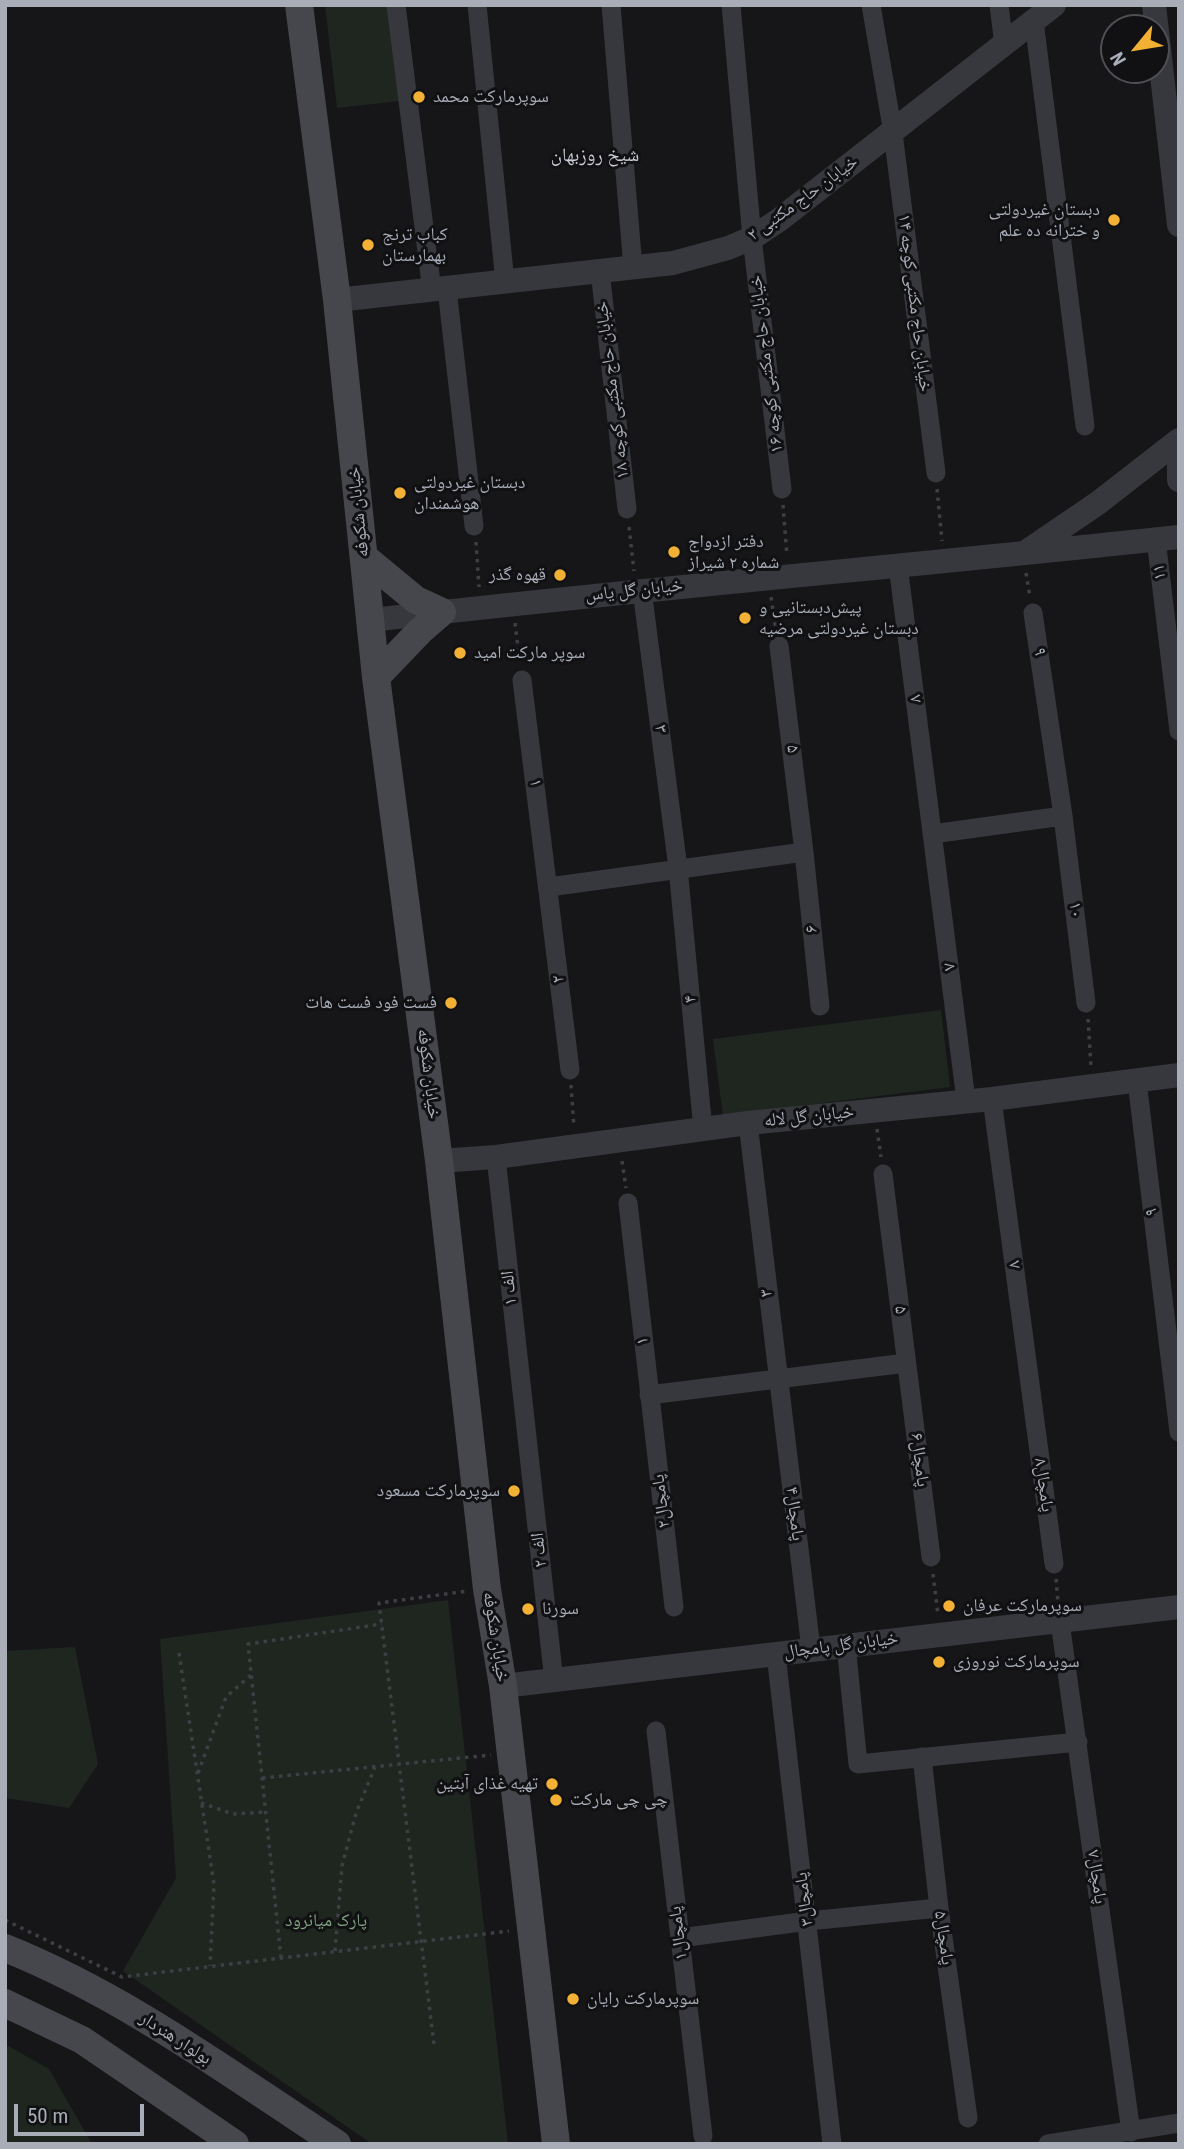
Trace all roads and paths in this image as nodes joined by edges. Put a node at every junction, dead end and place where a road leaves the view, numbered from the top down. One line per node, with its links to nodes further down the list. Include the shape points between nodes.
1 (299, 5): 19 (main road, خیابان شکوفه)
2 (397, 5): 18 (street)
3 (477, 5): 17 (street)
4 (611, 5): 15 (street)
5 (732, 5): 14 (street, خیابان حاج مکتبی کوچه ۱۶)
6 (871, 5): 12 (street, خیابان حاج مکتبی کوچه ۱۴)
7 (999, 5): 11 (street)
8 (1054, 5): 10 (street, خیابان حاج مکتبی ۲)
9 (1154, 5): 13 (street)
10 (1034, 22): 11 (street, خیابان حاج مکتبی ۲); 20 (street)
11 (1004, 45): 12 (street, خیابان حاج مکتبی ۲)
12 (893, 133): 14 (street, خیابان حاج مکتبی ۲); 23 (street, خیابان حاج مکتبی کوچه ۱۴)
13 (1179, 225)
14 (752, 238): 15 (street, خیابان حاج مکتبی ۲, via 673,263); 25 (street, خیابان حاج مکتبی کوچه ۱۶)
15 (634, 268): 16 (street, خیابان حاج مکتبی ۲)
16 (600, 271): 17 (street, خیابان حاج مکتبی ۲); 26 (street, خیابان حاج مکتبی کوچه ۱۸)
17 (505, 282): 18 (street, خیابان حاج مکتبی ۲)
18 (439, 290): 19 (street, خیابان حاج مکتبی ۲); 27 (street)
19 (337, 300): 30 (main road, خیابان شکوفه)
20 (1086, 426)
21 (1179, 440): 29 (street, خیابان گل یاس)
22 (1179, 452): 24 (street)
23 (936, 473): 31 (path)
24 (1179, 480)
25 (782, 489): 33 (path)
26 (627, 509): 34 (path)
27 (474, 526): 36 (path)
28 (1167, 538): 29 (street, خیابان گل یاس); 43 (street, ۱۱)
29 (1022, 554): 31 (street, خیابان گل یاس); 38 (path)
30 (364, 557): 37 (main road, via 416,600); 39 (main road, خیابان شکوفه)
31 (943, 560): 32 (street, خیابان گل یاس)
32 (898, 565): 33 (street, خیابان گل یاس); 45 (street, ۷)
33 (778, 577): 34 (street, خیابان گل یاس); 40 (path)
34 (639, 591): 35 (street, خیابان گل یاس); 47 (street, ۳)
35 (513, 603): 36 (street, خیابان گل یاس); 42 (path)
36 (481, 606): 37 (street, خیابان گل یاس)
37 (442, 612): 39 (street, خیابان گل یاس); 41 (main road)
38 (1033, 613): 44 (street, ۹)
39 (372, 620): 41 (main road, خیابان شکوفه)
40 (779, 646): 46 (street, ۵)
41 (376, 677): 63 (main road, خیابان شکوفه)
42 (522, 680): 48 (street, ۱)
43 (1179, 731)
44 (1063, 816): 45 (street); 49 (street, ۱۰)
45 (932, 834): 56 (street, ۸)
46 (804, 852): 47 (street); 50 (street, ۶)
47 (678, 868): 48 (street); 59 (street, ۴)
48 (549, 887): 51 (street, ۲)
49 (1086, 1003): 54 (path)
50 (820, 1006)
51 (570, 1070): 61 (path)
52 (1179, 1075): 53 (street, خیابان گل لاله)
53 (1137, 1081): 54 (street, خیابان گل لاله); 71 (street, ۹)
54 (1093, 1086): 55 (street, خیابان گل لاله)
55 (992, 1099): 56 (street, خیابان گل لاله); 66 (street, ۷)
56 (966, 1100): 57 (street, خیابان گل لاله)
57 (874, 1110): 58 (street, خیابان گل لاله); 64 (path)
58 (748, 1123): 59 (street, خیابان گل لاله); 68 (street, ۳)
59 (703, 1130): 60 (street, خیابان گل لاله)
60 (619, 1141): 61 (street, خیابان گل لاله); 65 (path)
61 (576, 1146): 62 (street, خیابان گل لاله)
62 (496, 1157): 63 (street, خیابان گل لاله); 70 (street, ۱ الف)
63 (439, 1161): 74 (main road, خیابان شکوفه)
64 (883, 1174): 67 (street, ۵)
65 (628, 1203): 69 (street, ۱)
66 (1025, 1348): 73 (street, پامچال۸)
67 (906, 1363): 68 (street); 72 (street, پامچال۶)
68 (777, 1379): 69 (street); 81 (street, پامچال۴)
69 (649, 1395): 75 (street, پامچال۲)
70 (525, 1419): 85 (street, ۲ الف)
71 (1179, 1432)
72 (931, 1558): 79 (path)
73 (1054, 1564): 77 (path)
74 (487, 1589): 78 (path, via 379,1603); 86 (main road, خیابان شکوفه)
75 (674, 1607)
76 (1179, 1607): 77 (street, خیابان گل پامچال)
77 (1060, 1622): 79 (street, خیابان گل پامچال); 88 (street, پامچال۷)
78 (383, 1624): 84 (path, via 248,1644); 91 (path)
79 (941, 1634): 80 (street, خیابان گل پامچال)
80 (846, 1645): 81 (street, خیابان گل پامچال); 90 (street, via 858,1764)
81 (811, 1649): 83 (street, خیابان گل پامچال)
82 (179, 1653): 93 (path)
83 (776, 1654): 85 (street, خیابان گل پامچال); 98 (street, پامچال۳)
84 (251, 1675): 93 (path, via 226,1697); 94 (path)
85 (554, 1681): 86 (street, خیابان گل پامچال)
86 (503, 1686): 89 (main road, خیابان شکوفه)
87 (656, 1731): 100 (street, پامچال۱)
88 (1077, 1742): 90 (street); 111 (street, پامچال۷)
89 (511, 1753): 91 (path); 99 (main road, خیابان شکوفه)
90 (922, 1757): 97 (street, پامچال۵)
91 (399, 1764): 92 (path); 101 (path)
92 (375, 1766): 94 (path); 103 (path, via 342,1866)
93 (197, 1775): 95 (path)
94 (262, 1778): 96 (path)
95 (201, 1803): 96 (path, via 233,1814); 105 (path, via 214,1884)
96 (267, 1812): 104 (path)
97 (939, 1908): 98 (street); 109 (street, پامچال۵)
98 (808, 1921): 100 (street); 116 (street, پامچال۳)
99 (533, 1929): 101 (path); 115 (main road, خیابان شکوفه)
100 (680, 1938): 112 (street, پامچال۱)
101 (421, 1941): 103 (path); 108 (path)
102 (5, 1948): 114 (main road, بولوار هنردار, via 107,1995)
103 (335, 1951): 104 (path)
104 (281, 1958): 105 (path)
105 (211, 1966): 106 (path)
106 (122, 1977)
107 (5, 2003): 113 (main road, via 82,2040)
108 (434, 2044)
109 (968, 2118)
110 (1179, 2123): 111 (street)
111 (1131, 2132): 117 (street)
112 (703, 2136)
113 (235, 2144)
114 (337, 2144)
115 (556, 2144)
116 (832, 2144)
117 (1048, 2144)

